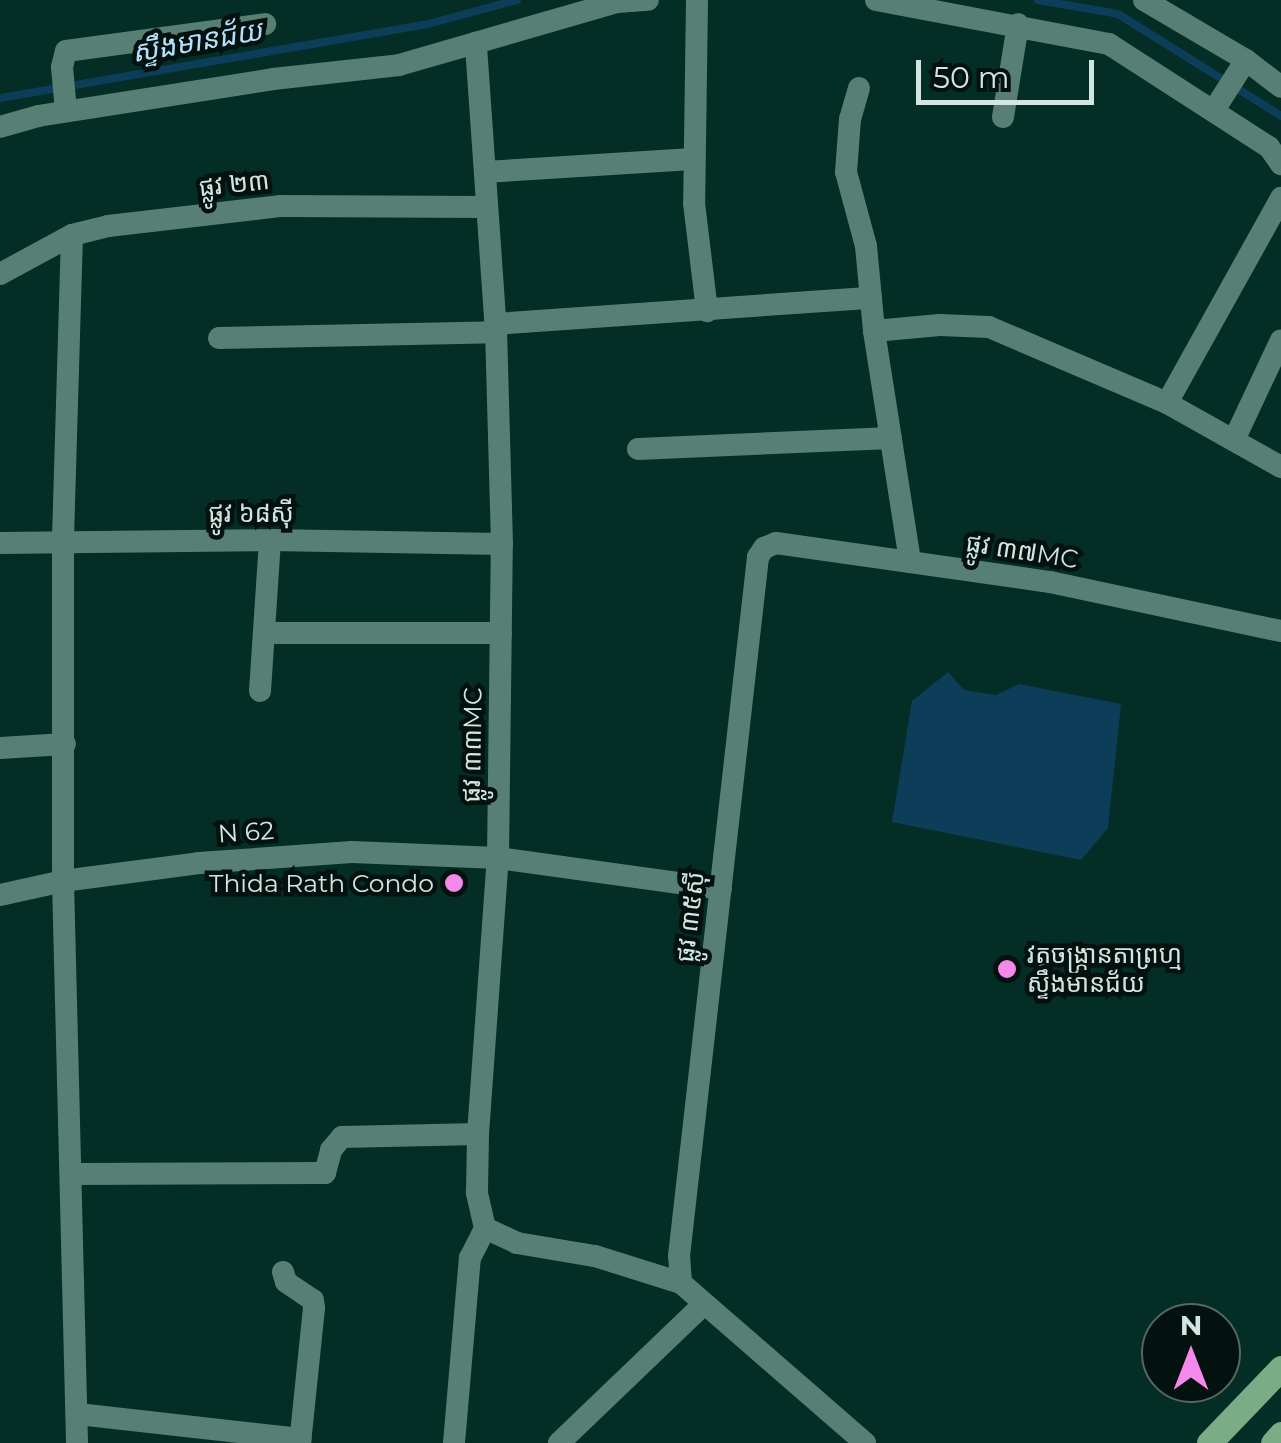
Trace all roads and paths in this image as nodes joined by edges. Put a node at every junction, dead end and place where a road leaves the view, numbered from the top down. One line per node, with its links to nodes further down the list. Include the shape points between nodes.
1 (648, 0): 7 (street, via 616,2)
2 (697, 0): 15 (street)
3 (876, 0): 6 (street)
4 (1144, 0): 8 (street)
5 (265, 24): 11 (street, via 74,49 62,56)
6 (1018, 24): 12 (street, via 1109,44); 13 (street)
7 (476, 42): 11 (street, via 399,65); 17 (street, ផ្លូវ ៣៣MC)
8 (1242, 67): 9 (street); 12 (street)
9 (1281, 87)
10 (859, 88): 22 (street, via 846,172 866,246)
11 (65, 104): 14 (street)
12 (1218, 104): 16 (street)
13 (1003, 117)
14 (0, 127)
15 (693, 159): 17 (street); 23 (street)
16 (1281, 164)
17 (486, 172): 19 (street, ផ្លូវ ៣៣MC)
18 (1281, 198): 28 (street)
19 (486, 207): 20 (street, ផ្លូវ ២៣, via 280,206); 24 (street, ផ្លូវ ៣៣MC)
20 (72, 234): 21 (street, ផ្លូវ ២៣); 34 (street)
21 (0, 274)
22 (871, 298): 23 (street); 25 (street)
23 (706, 311): 24 (street)
24 (495, 328): 26 (street); 36 (street, ផ្លូវ ៣៣MC)
25 (874, 332): 28 (street, via 988,327); 29 (street)
26 (219, 338)
27 (1281, 340): 30 (street)
28 (1167, 404): 30 (street)
29 (891, 438): 31 (street); 38 (street)
30 (1234, 440): 32 (street)
31 (638, 450)
32 (1281, 467)
33 (270, 540): 34 (street, ផ្លូវ ៦៨ស៊ី); 36 (street, ផ្លូវ ៦៨ស៊ី); 40 (street)
34 (62, 542): 35 (street, ផ្លូវ ៦៨ស៊ី); 43 (street)
35 (0, 543)
36 (502, 544): 41 (street, ផ្លូវ ៣៣MC)
37 (758, 557): 38 (street, ផ្លូវ ៣៧MC, via 776,543); 47 (street, ផ្លូវ ៣៥ស៊ី)
38 (910, 562): 39 (street, ផ្លូវ ៣៧MC, via 1050,582)
39 (1281, 631)
40 (264, 633): 41 (street); 42 (street)
41 (501, 633): 45 (street, ផ្លូវ ៣៣MC)
42 (260, 691)
43 (65, 744): 44 (street); 46 (street)
44 (0, 748)
45 (498, 858): 46 (street, N 62, via 352,852); 47 (street, N 62); 49 (street, ផ្លូវ ៣៣MC)
46 (63, 880): 48 (street, N 62); 50 (street)
47 (721, 889): 53 (street, ផ្លូវ ៣៥ស៊ី)
48 (0, 896)
49 (478, 1134): 50 (street, via 342,1137 325,1173); 51 (street, ផ្លូវ ៣៣MC, via 477,1192)
50 (71, 1174): 56 (street)
51 (486, 1228): 53 (street, via 517,1243 595,1256); 60 (street, via 470,1258)
52 (283, 1272): 58 (street, via 314,1308)
53 (680, 1284): 54 (street)
54 (703, 1305): 61 (street); 62 (street)
55 (1281, 1368): 63 (main road)
56 (78, 1414): 58 (street); 59 (street)
57 (1281, 1434): 64 (main road)
58 (300, 1441)
59 (77, 1443)
60 (454, 1443)
61 (559, 1443)
62 (865, 1443)
63 (1209, 1443)
64 (1273, 1443)

